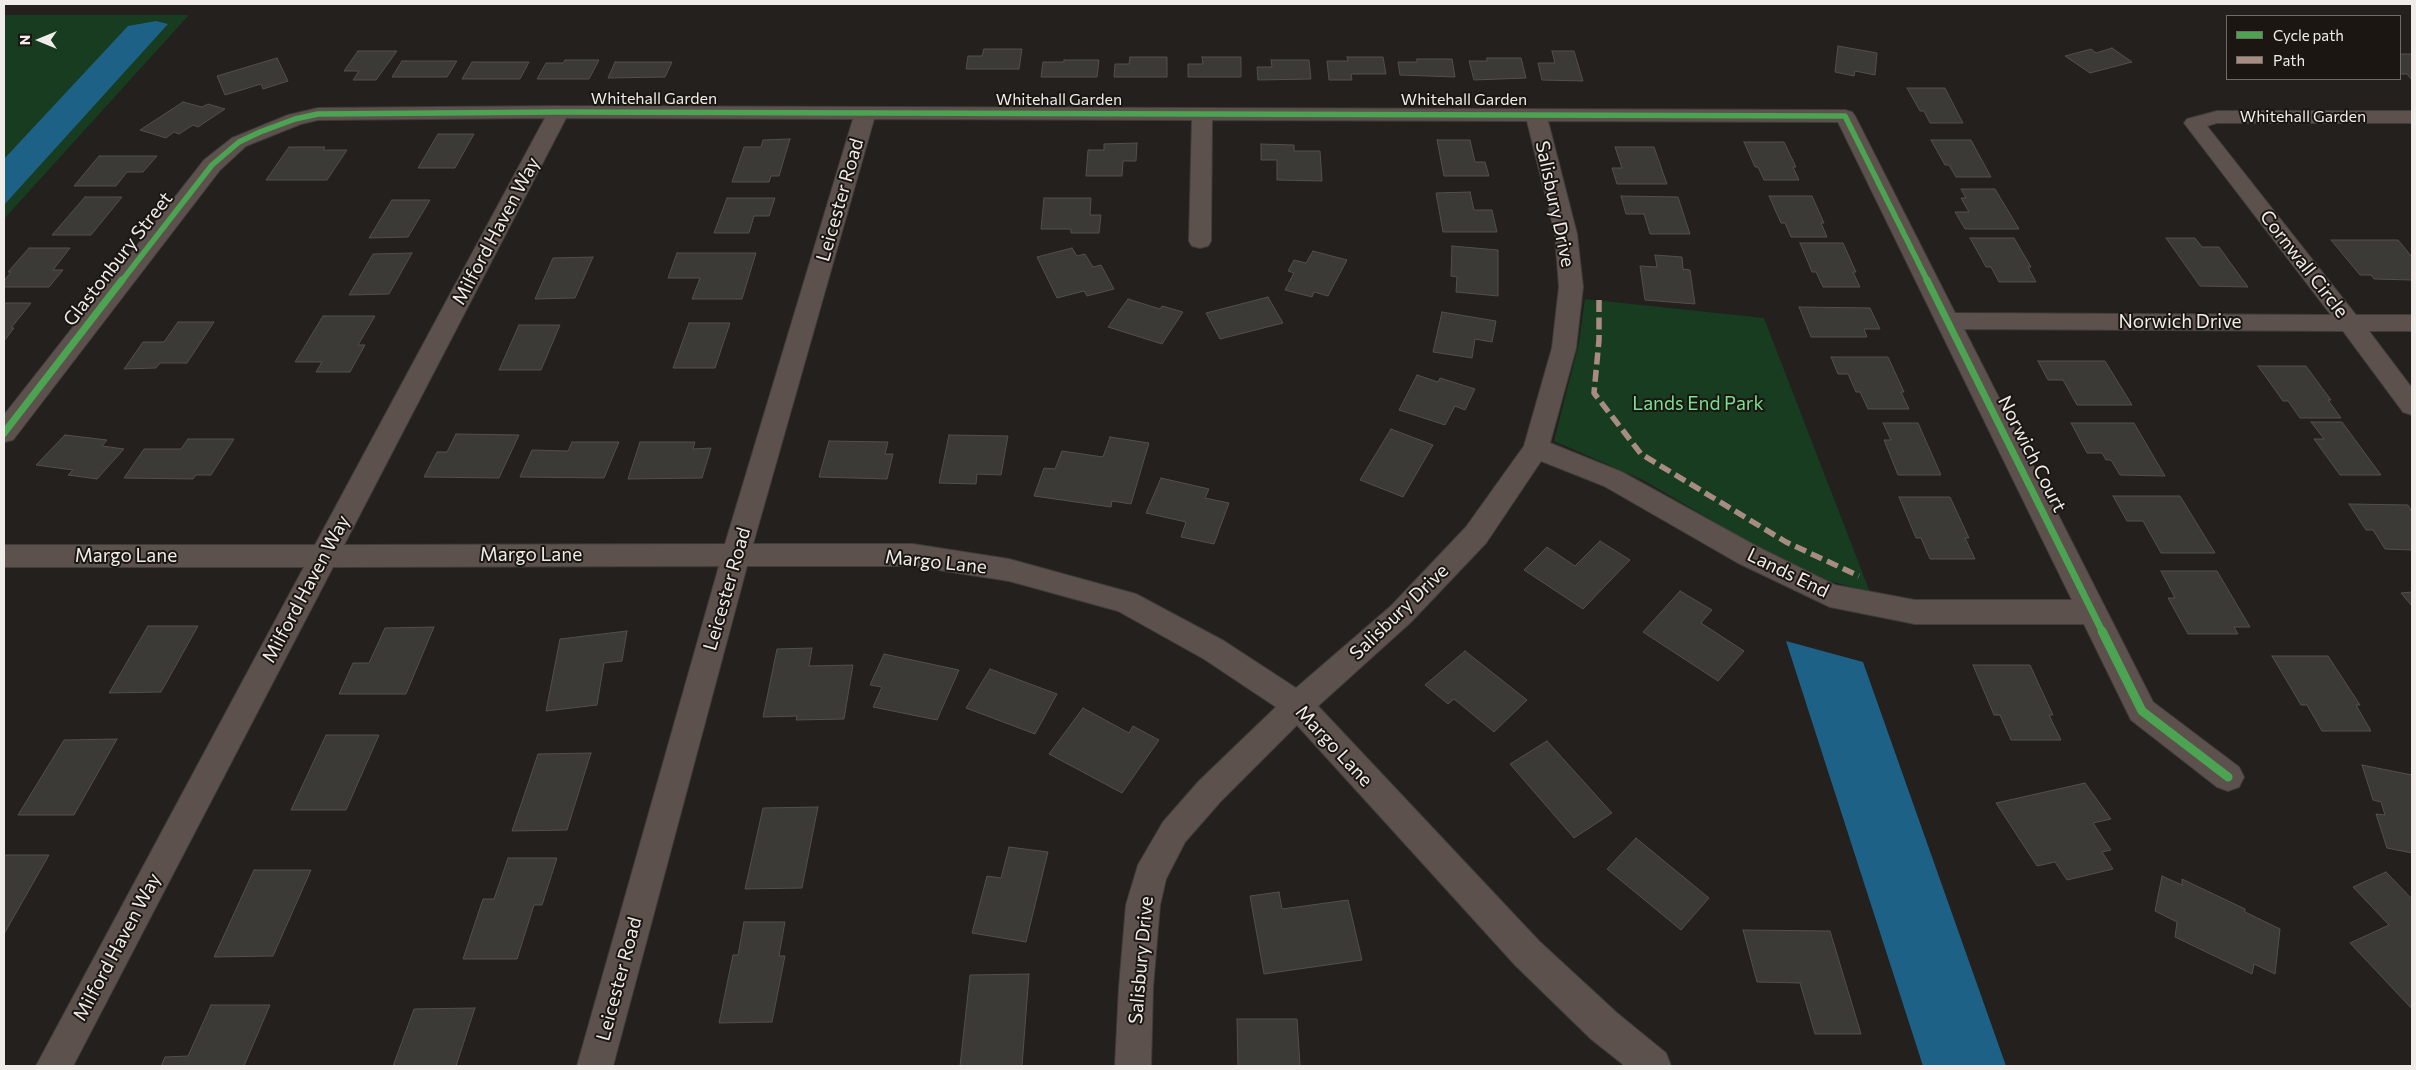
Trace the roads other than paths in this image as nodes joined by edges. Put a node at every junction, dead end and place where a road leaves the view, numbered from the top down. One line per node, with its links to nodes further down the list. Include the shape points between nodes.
1 (559, 112): 2 (street, Whitehall Garden); 8 (street, Whitehall Garden, via 344,112); 18 (street, Milford Haven Way)
2 (865, 113): 3 (street, Whitehall Garden); 16 (street, Leicester Road)
3 (1202, 114): 4 (street, Whitehall Garden); 9 (street)
4 (1536, 114): 5 (street, Whitehall Garden); 15 (street, Salisbury Drive, via 1566,234 1571,287 1564,348)
5 (1845, 116): 10 (street, Norwich Court)
6 (2412, 117): 7 (street, Whitehall Garden, via 2217,117)
7 (2194, 122): 11 (street, Cornwall Circle)
8 (275, 125): 14 (street, Glastonbury Street, via 239,142 212,165)
9 (1200, 241)
10 (1947, 321): 11 (street, Norwich Drive); 19 (street, Norwich Court)
11 (2350, 323): 12 (street, Norwich Drive); 13 (street, Cornwall Circle)
12 (2412, 323)
13 (2412, 406)
14 (4, 433)
15 (1536, 448): 19 (street, Lands End, via 1613,479 1748,555 1830,596 1915,612); 20 (street, Salisbury Drive, via 1476,535 1401,614)
16 (736, 555): 18 (street, Margo Lane); 20 (street, Margo Lane, via 913,555 1009,570 1126,602 1214,650); 23 (street, Leicester Road)
17 (4, 556): 18 (street, Margo Lane)
18 (324, 556): 22 (street, Milford Haven Way)
19 (2093, 612): 21 (street, Norwich Court, via 2142,711)
20 (1298, 705): 24 (street, Salisbury Drive, via 1190,812 1174,832 1154,869 1143,905 1139,934); 25 (street, Margo Lane, via 1527,953 1604,1026)
21 (2228, 777)
22 (54, 1066)
23 (595, 1066)
24 (1133, 1066)
25 (1653, 1066)

